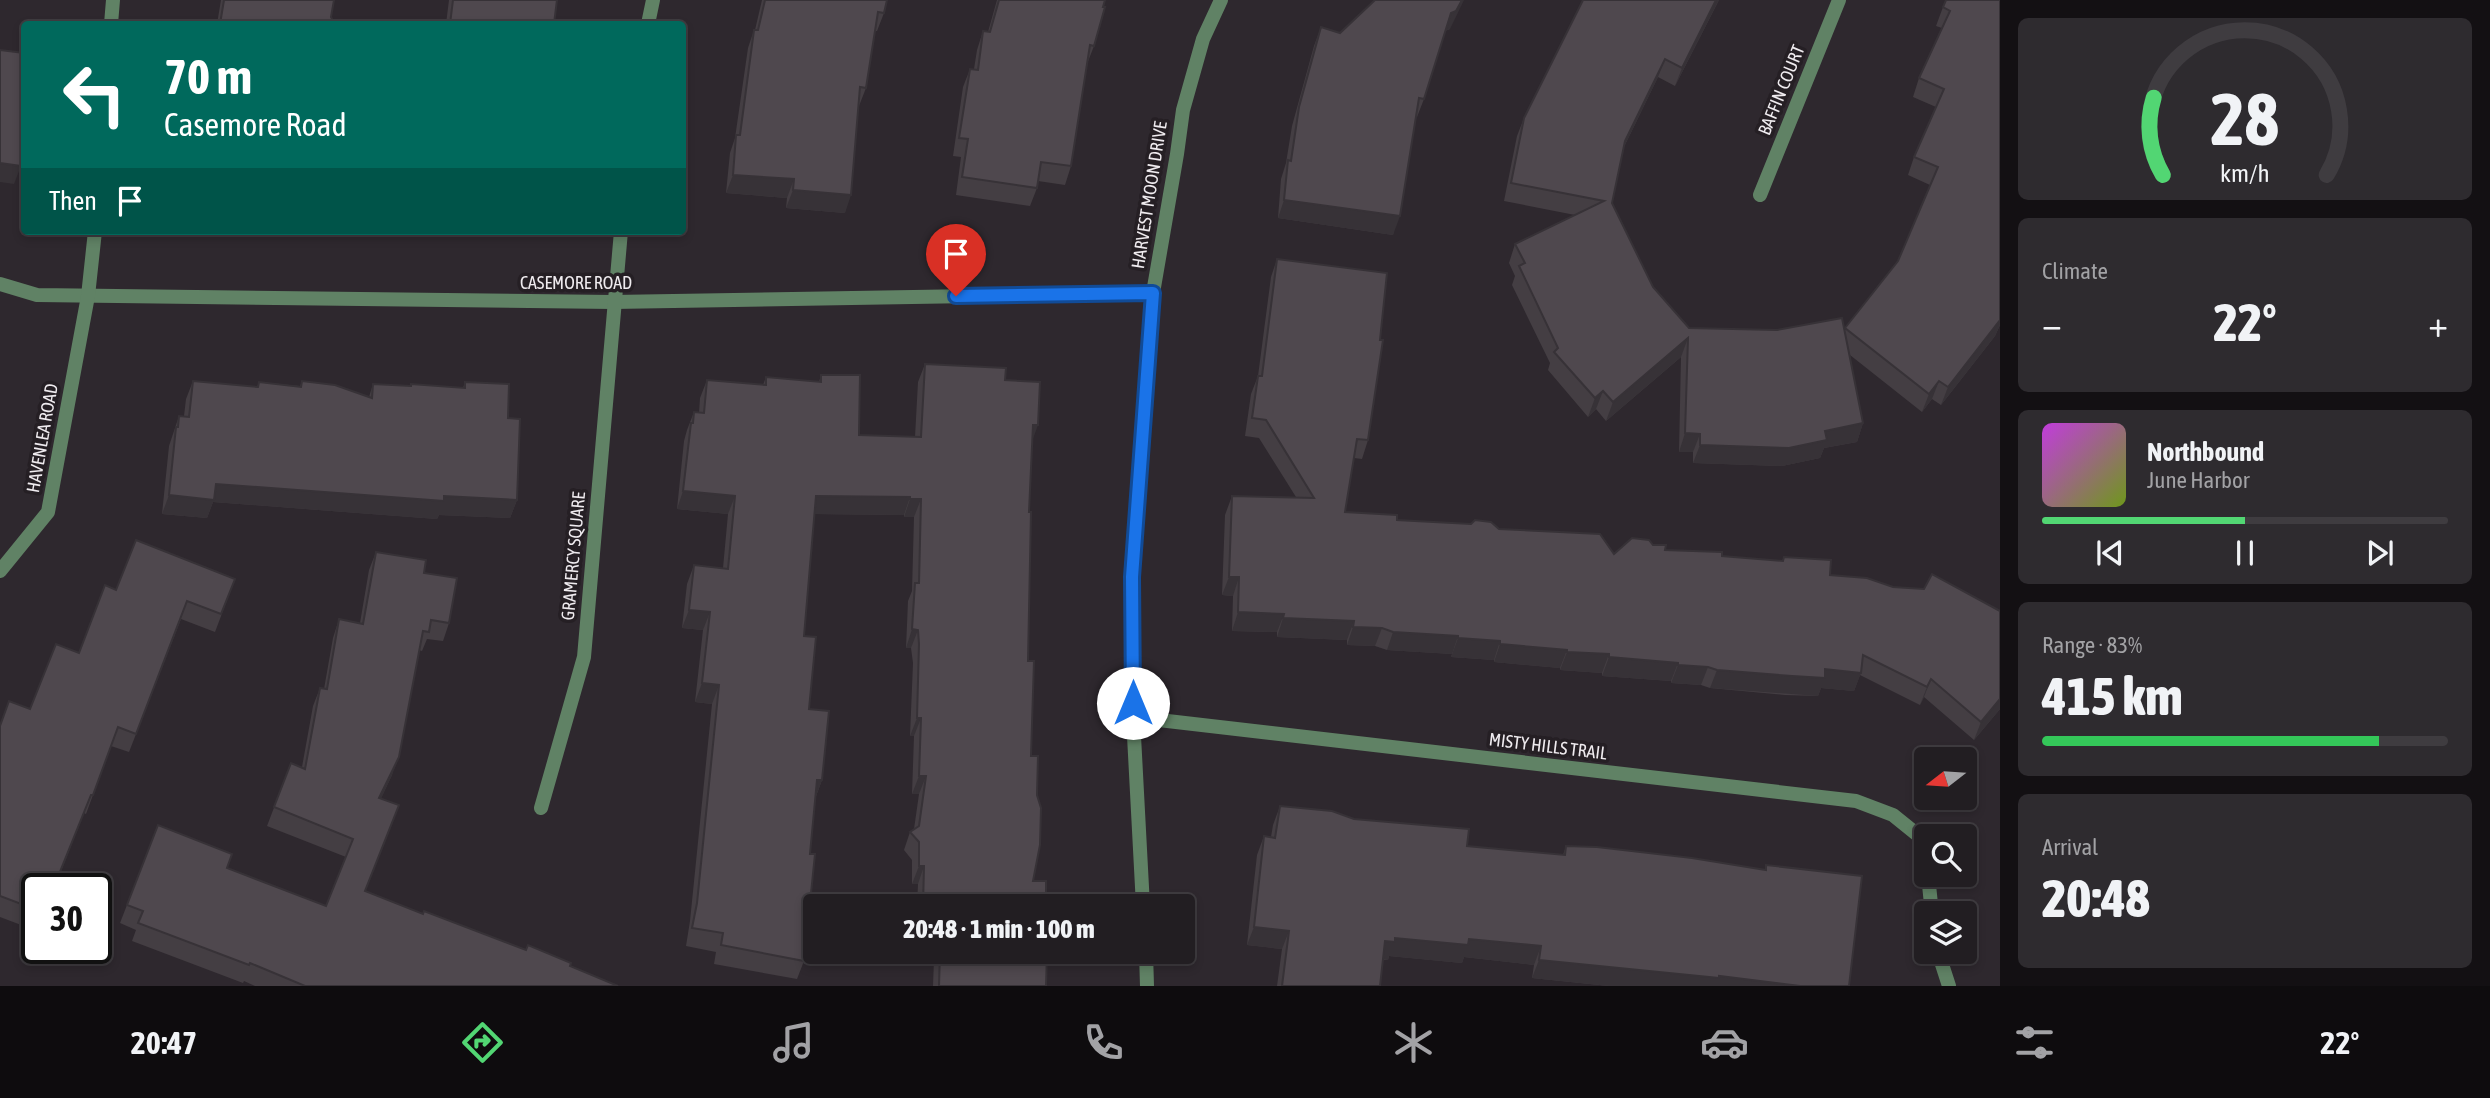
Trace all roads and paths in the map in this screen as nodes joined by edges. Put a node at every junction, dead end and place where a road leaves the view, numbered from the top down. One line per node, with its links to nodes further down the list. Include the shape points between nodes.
1 (113, 0): 5 (street)
2 (653, 0): 6 (street)
3 (1221, 0): 11 (street, HARVEST MOON DRIVE, via 1203,38 1183,110)
4 (1839, 0): 7 (street, BAFFIN COURT)
5 (111, 21)
6 (649, 21)
7 (1760, 195)
8 (95, 235): 12 (street, HAVENLEA ROAD)
9 (621, 235): 13 (street, GRAMERCY SQUARE)
10 (0, 284): 12 (street, CASEMORE ROAD, via 37,295)
11 (1153, 293): 13 (street, CASEMORE ROAD); 15 (street, HARVEST MOON DRIVE, via 1132,577)
12 (88, 296): 13 (street, CASEMORE ROAD); 14 (street, HAVENLEA ROAD, via 48,512)
13 (613, 302): 16 (street, GRAMERCY SQUARE, via 584,657)
14 (0, 571)
15 (1133, 718): 17 (street, MISTY HILLS TRAIL, via 1856,801 1893,815); 18 (street, HARVEST MOON DRIVE)
16 (541, 808)
17 (1914, 832)
18 (1142, 894)
19 (1942, 964): 20 (street)
20 (1948, 986)

